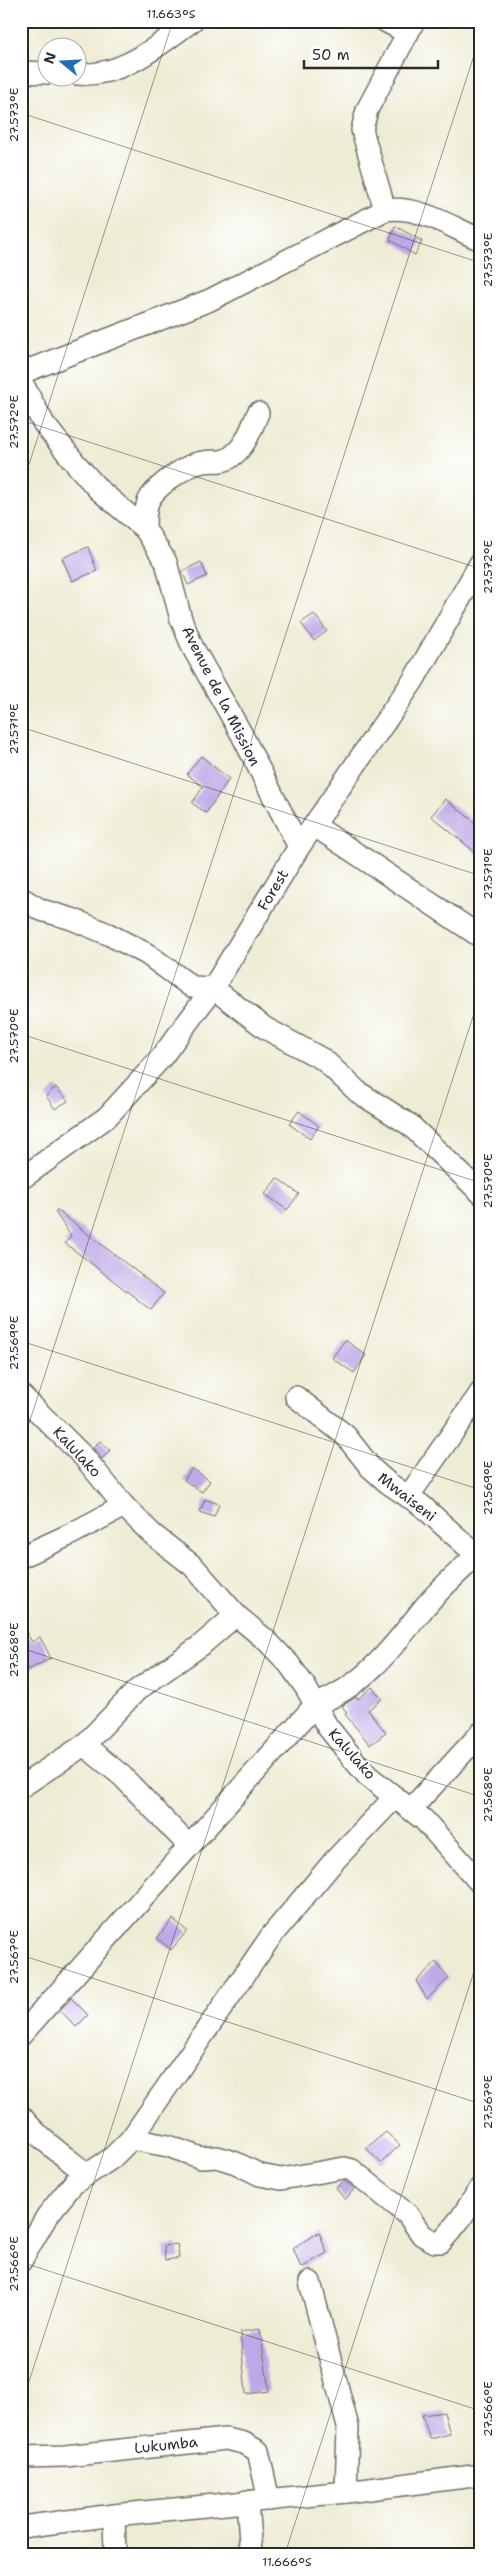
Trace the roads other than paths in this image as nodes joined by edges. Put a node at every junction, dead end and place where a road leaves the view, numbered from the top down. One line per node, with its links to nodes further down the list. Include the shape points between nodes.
1 (192, 21): 6 (street, via 139,59)
2 (385, 21): 3 (street)
3 (411, 27): 7 (street, via 368,110 362,130)
4 (21, 72): 5 (street)
5 (38, 73)
6 (88, 75)
7 (385, 210): 8 (street, via 400,208 424,214); 9 (street, via 210,300)
8 (481, 240)
9 (21, 372)
10 (21, 381): 12 (street, Avenue de la Mission, via 44,424 76,464 98,489)
11 (258, 414): 12 (street, via 243,447 231,457 221,462 192,464 155,490 148,502)
12 (145, 529): 15 (street, Avenue de la Mission, via 166,562 181,620 193,648)
13 (481, 562): 14 (street, Forest, via 413,681)
14 (315, 826): 15 (street, Forest); 17 (street)
15 (299, 847): 18 (street, Forest)
16 (21, 898): 18 (street, via 41,910 72,919 147,954 192,987)
17 (481, 937)
18 (213, 988): 19 (street, Forest, via 155,1066 107,1118); 20 (street, via 258,1024 324,1060 358,1092 410,1125)
19 (21, 1179)
20 (481, 1194)
21 (481, 1392): 24 (street)
22 (21, 1395): 25 (street, Kalulako, via 84,1457)
23 (296, 1397): 24 (street, Mwaiseni, via 346,1435 371,1468)
24 (408, 1497): 27 (street, Mwaiseni)
25 (124, 1506): 26 (street); 28 (street, Kalulako, via 152,1534 194,1566)
26 (21, 1557)
27 (479, 1557): 29 (street, via 438,1592 409,1629 362,1678)
28 (236, 1615): 29 (street, Kalulako, via 290,1664); 31 (street, via 200,1646 137,1690)
29 (316, 1704): 33 (street, Kalulako, via 327,1726 368,1776); 34 (street)
30 (481, 1734): 33 (street)
31 (84, 1745): 32 (street); 34 (street, via 122,1776)
32 (21, 1787)
33 (403, 1803): 35 (street, Kalulako, via 424,1820); 38 (street, via 334,1861 272,1936)
34 (189, 1846): 36 (street)
35 (481, 1884)
36 (21, 2035)
37 (21, 2116): 39 (street)
38 (132, 2139): 39 (street, via 112,2158); 40 (street, via 168,2146 201,2158 223,2159 260,2175 281,2179 344,2168 352,2170 392,2200 422,2235 435,2242 441,2242 461,2218)
39 (87, 2174): 41 (street, via 73,2184 47,2216)
40 (481, 2186)
41 (21, 2261)
42 (310, 2282): 45 (street, via 348,2427)
43 (21, 2457): 46 (street, Lukumba, via 65,2456 226,2439 258,2450)
44 (481, 2475): 45 (street)
45 (346, 2492): 46 (street)
46 (269, 2500): 47 (street)
47 (247, 2501): 48 (street); 51 (street)
48 (114, 2515): 49 (street); 50 (street)
49 (21, 2527)
50 (115, 2554)
51 (250, 2554)

